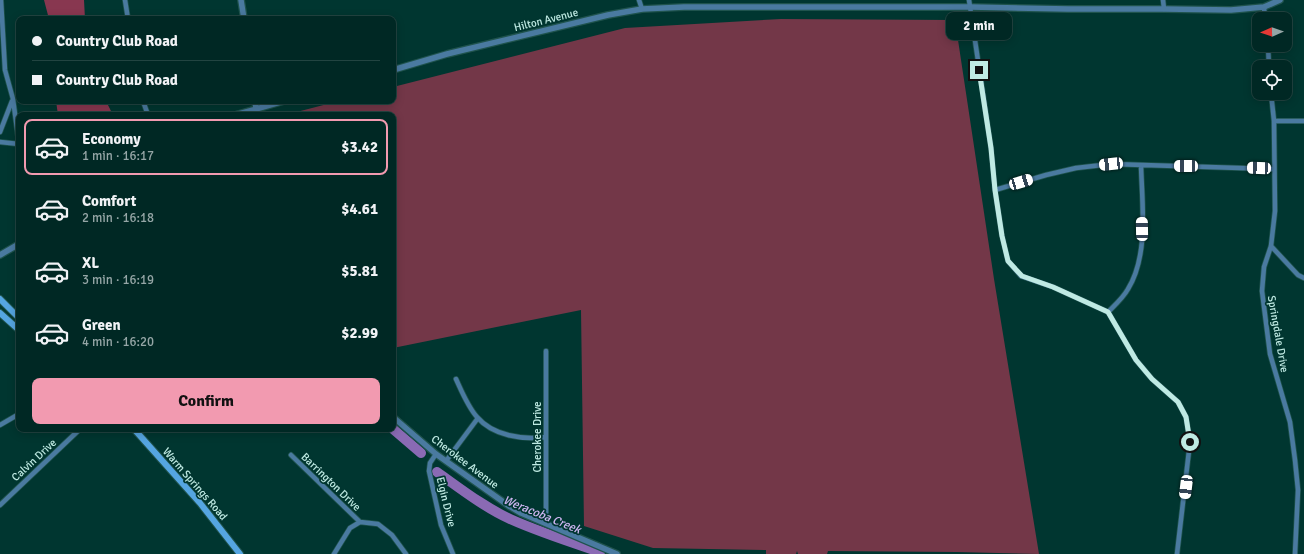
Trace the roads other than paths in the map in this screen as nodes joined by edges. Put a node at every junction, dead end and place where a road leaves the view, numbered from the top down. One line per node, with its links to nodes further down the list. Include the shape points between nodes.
1 (1, 0): 16 (street)
2 (125, 0): 13 (street)
3 (241, 0): 14 (street)
4 (639, 0): 11 (street)
5 (969, 0): 8 (street)
6 (1163, 0): 9 (street)
7 (1280, 0): 10 (street, Hilton Avenue)
8 (970, 7): 9 (street, Hilton Avenue); 11 (street, Hilton Avenue); 32 (street)
9 (1164, 8): 10 (street, Hilton Avenue)
10 (1264, 8): 12 (street)
11 (642, 9): 15 (street, Hilton Avenue, via 447,54)
12 (1264, 12)
13 (128, 16)
14 (244, 16)
15 (396, 69)
16 (2, 70): 17 (street)
17 (13, 100): 26 (street); 27 (street)
18 (1272, 100): 24 (street, Springdale Drive)
19 (255, 104): 21 (street)
20 (274, 104): 21 (street)
21 (256, 109): 22 (street); 23 (street)
22 (246, 112)
23 (257, 112)
24 (1274, 121): 25 (street); 31 (street, Springdale Drive)
25 (1304, 121)
26 (16, 122)
27 (0, 132)
28 (0, 142): 29 (street)
29 (16, 144)
30 (1141, 166): 31 (street); 32 (street, via 1111,164 1076,168); 38 (street, via 1142,229 1137,269 1127,291)
31 (1274, 169): 34 (street, Springdale Drive, via 1275,211)
32 (995, 190): 38 (street, via 1008,261 1022,276)
33 (16, 246): 35 (street)
34 (1271, 246): 36 (street, via 1298,275); 63 (street, Springdale Drive, via 1264,267 1262,291 1270,354 1290,422 1295,460 1298,490)
35 (0, 256)
36 (1304, 278)
37 (0, 299): 40 (main road)
38 (1108, 312): 62 (street, via 1136,360 1152,379 1178,402 1186,417 1190,442)
39 (0, 313): 41 (main road)
40 (16, 315)
41 (16, 327)
42 (546, 351): 50 (street, Cherokee Drive)
43 (456, 379): 45 (street)
44 (16, 416): 47 (street)
45 (478, 418): 50 (street, via 499,432 532,439); 53 (street)
46 (396, 420): 51 (street, Cherokee Avenue)
47 (0, 425)
48 (77, 432): 54 (street, Calvin Drive)
49 (137, 432): 57 (main road, Warm Springs Road, via 200,503)
50 (546, 437): 56 (street, Cherokee Drive)
51 (436, 454): 53 (street, Cherokee Avenue); 60 (street, Elgin Drive, via 430,463 429,471 441,526)
52 (291, 455): 55 (street, Barrington Drive)
53 (446, 461): 56 (street, Cherokee Avenue, via 509,506)
54 (0, 505)
55 (360, 522): 58 (street, via 350,528); 59 (street, via 378,524 392,535)
56 (546, 522): 61 (street, Cherokee Avenue)
57 (240, 554)
58 (334, 554)
59 (406, 554)
60 (453, 554)
61 (618, 554)
62 (1177, 554)
63 (1295, 554)

